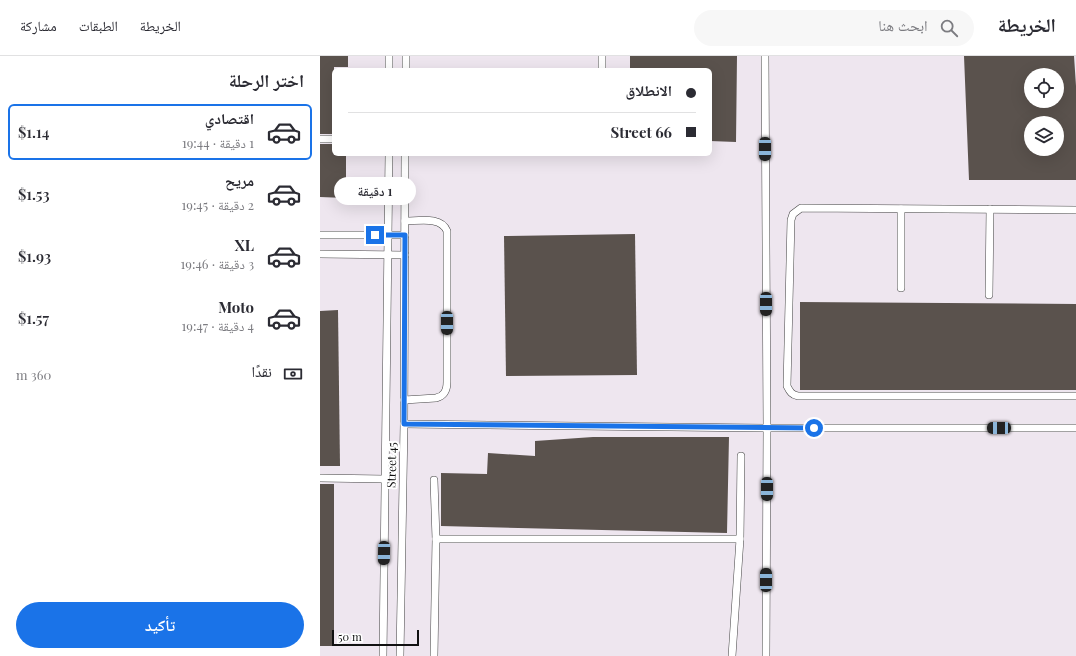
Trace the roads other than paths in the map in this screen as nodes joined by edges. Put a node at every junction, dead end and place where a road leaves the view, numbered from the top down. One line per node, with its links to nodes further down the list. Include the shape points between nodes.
1 (389, 56): 5 (lane)
2 (406, 56): 6 (lane)
3 (602, 56): 7 (lane)
4 (765, 56): 27 (lane)
5 (389, 68)
6 (406, 68)
7 (602, 68)
8 (320, 139): 9 (lane)
9 (332, 139)
10 (389, 156): 17 (lane, Street 45)
11 (405, 156): 15 (lane, Street 45)
12 (901, 209): 13 (lane); 22 (lane); 24 (lane, via 801,208 793,214 787,386 789,391 798,396)
13 (990, 209): 14 (lane); 23 (lane)
14 (1076, 210)
15 (405, 221): 18 (lane, Street 45); 25 (lane, via 439,221 447,231 447,382 446,391 440,397)
16 (320, 235): 17 (lane)
17 (389, 235): 18 (lane); 20 (lane, Street 45)
18 (405, 235): 21 (lane, Street 45)
19 (320, 254): 20 (lane)
20 (389, 255): 21 (lane); 31 (lane, Street 45)
21 (405, 255): 25 (lane, Street 45)
22 (901, 288)
23 (989, 295)
24 (1076, 396)
25 (404, 400): 26 (lane, Street 45)
26 (404, 424): 27 (lane); 36 (lane, Street 45)
27 (767, 428): 28 (lane); 39 (lane)
28 (1076, 428)
29 (740, 456): 34 (lane)
30 (320, 478): 31 (lane)
31 (385, 479): 35 (lane, Street 45)
32 (434, 480): 33 (lane)
33 (436, 539): 34 (lane); 37 (lane)
34 (740, 539): 38 (lane)
35 (383, 656)
36 (400, 656)
37 (434, 656)
38 (732, 656)
39 (766, 656)

